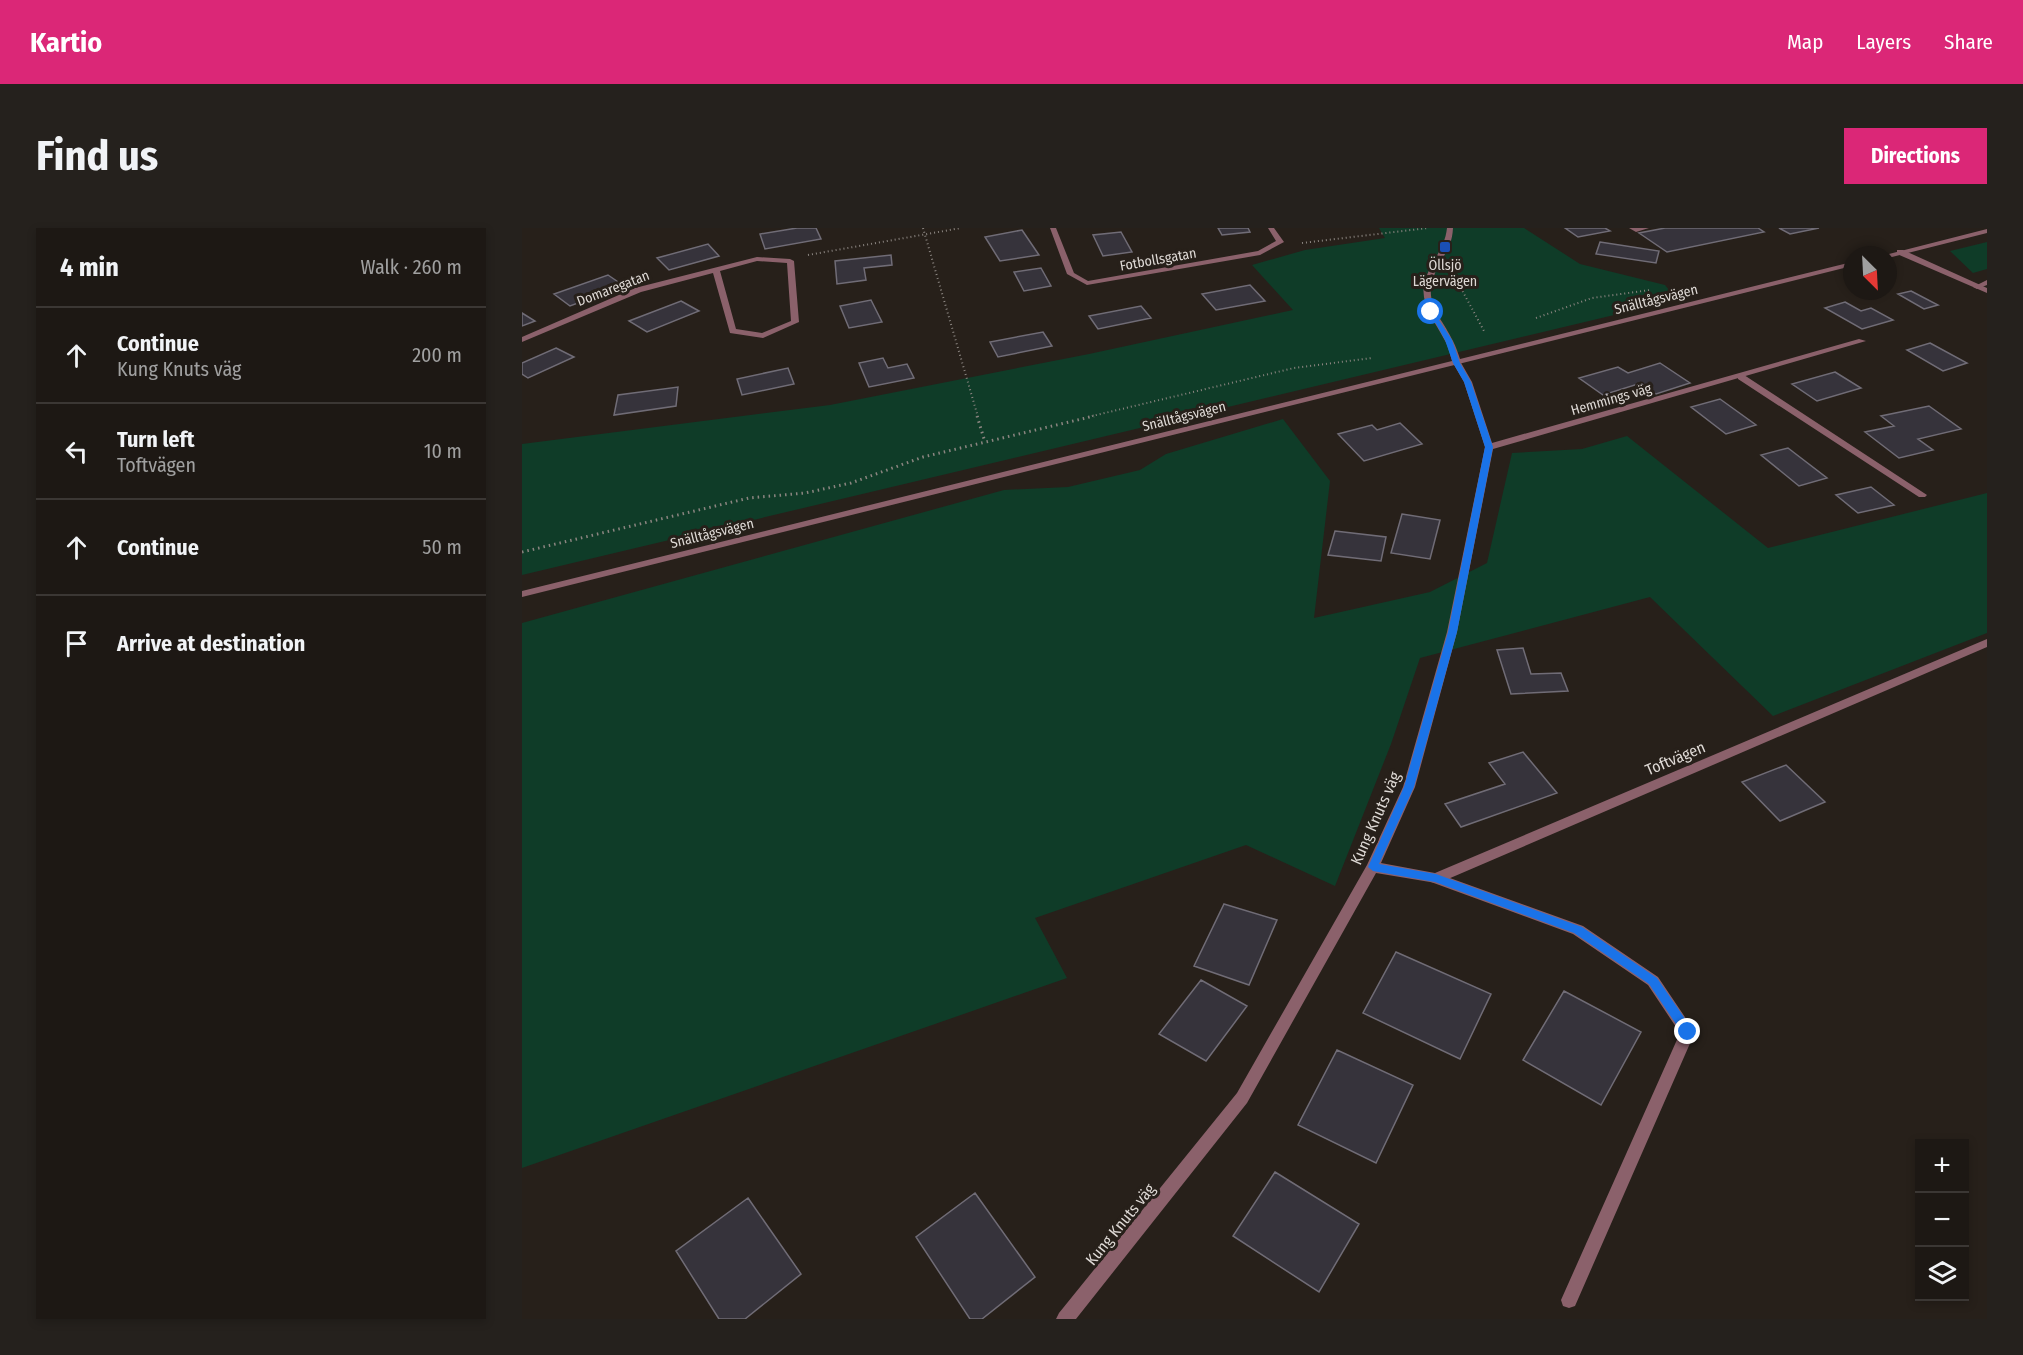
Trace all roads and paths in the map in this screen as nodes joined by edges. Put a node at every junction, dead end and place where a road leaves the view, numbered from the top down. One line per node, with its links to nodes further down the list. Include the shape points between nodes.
1 (923, 228): 10 (path)
2 (961, 228): 10 (path)
3 (1053, 228): 11 (street, Fotbollsgatan, via 1071,274 1087,283 1260,253)
4 (1271, 228): 11 (street)
5 (1428, 228): 11 (path, via 1306,243)
6 (1450, 228): 15 (street, Kung Knuts väg)
7 (1632, 228): 8 (street)
8 (1646, 228)
9 (1987, 231): 12 (street)
10 (925, 234): 14 (path); 31 (path)
11 (1280, 242)
12 (1900, 252): 13 (street); 19 (street)
13 (1897, 253)
14 (790, 261): 17 (street, Domaregatan, via 757,259); 17 (street, via 795,322 763,336 733,331)
15 (1439, 261): 24 (path, via 1458,279); 26 (street, Kung Knuts väg, via 1430,275 1427,291 1431,312)
16 (1843, 266): 29 (street, Snälltågsvägen)
17 (716, 269): 25 (street, Domaregatan, via 638,290)
18 (1987, 282): 19 (street)
19 (1977, 286): 21 (street)
20 (1652, 290): 22 (path, via 1597,295)
21 (1987, 291)
22 (1536, 318)
23 (1490, 330): 24 (path)
24 (1484, 331): 26 (path)
25 (522, 340)
26 (1449, 340): 29 (street, Kung Knuts väg)
27 (1862, 341): 30 (street, Hemmings väg)
28 (1377, 357): 31 (path, via 1294,368)
29 (1456, 363): 32 (street, Kung Knuts väg, via 1468,382); 35 (street, Snälltågsvägen)
30 (1741, 376): 32 (street, Hemmings väg); 33 (street)
31 (985, 442): 34 (path, via 923,457 851,483 805,493 749,498)
32 (1489, 447): 37 (street, Kung Knuts väg, via 1452,632 1409,787)
33 (1922, 495)
34 (522, 552)
35 (522, 594)
36 (1987, 643): 38 (street, Toftvägen)
37 (1373, 867): 38 (street); 40 (street, Kung Knuts väg, via 1242,1098)
38 (1436, 878): 39 (street, via 1578,930 1653,981 1688,1032)
39 (1569, 1300)
40 (1065, 1319)

